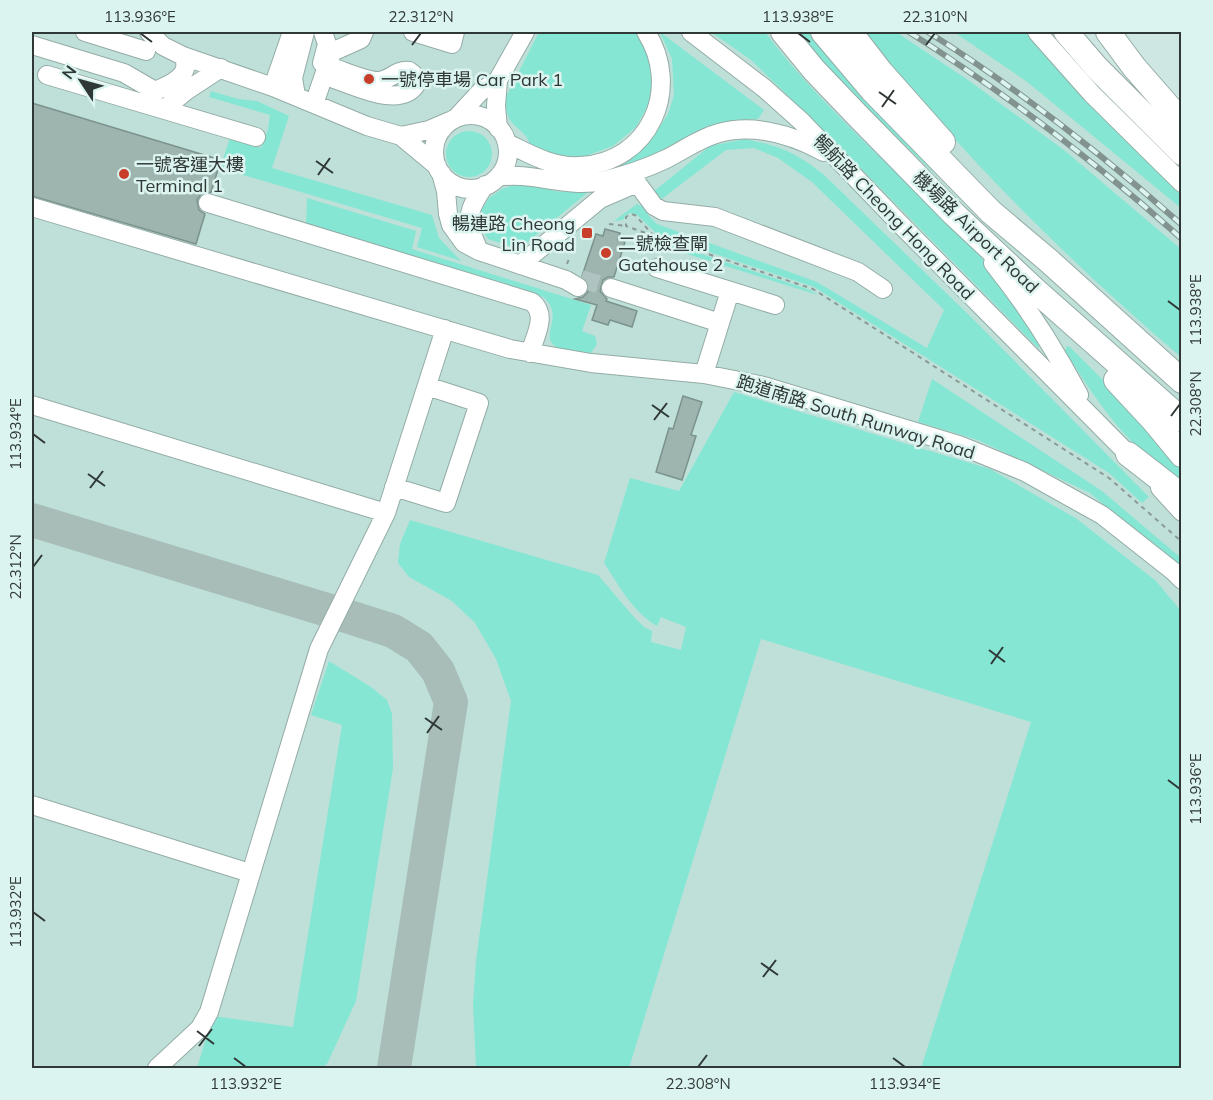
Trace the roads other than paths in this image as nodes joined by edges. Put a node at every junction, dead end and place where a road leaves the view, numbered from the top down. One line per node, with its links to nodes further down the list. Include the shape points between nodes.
1 (85, 32): 21 (street)
2 (107, 32): 19 (street, via 118,38)
3 (149, 32): 22 (street, via 163,46)
4 (292, 32): 27 (street)
5 (305, 32): 29 (street, via 293,78)
6 (323, 32): 24 (street, via 327,44 321,67)
7 (364, 32): 24 (street, via 361,39 332,52)
8 (413, 32): 9 (street, via 452,44)
9 (455, 32)
10 (525, 32): 26 (street)
11 (646, 32): 36 (street, via 659,59 662,87 651,122 632,146 608,160 580,166 549,162)
12 (691, 32): 40 (street, 暢航路 Cheong Hong Road, via 764,88)
13 (783, 32): 48 (main road, 機場路 Airport Road, via 856,115)
14 (823, 32): 50 (main road, 機場路 Airport Road, via 856,73 936,157 991,212)
15 (850, 32): 50 (main road)
16 (1037, 32): 45 (street, via 1092,94)
17 (1066, 32): 39 (main road)
18 (1108, 32): 28 (main road)
19 (131, 35): 21 (street)
20 (32, 45): 30 (street, via 124,73)
21 (146, 51): 22 (street)
22 (183, 56): 23 (street); 30 (street, via 184,73)
23 (221, 68): 27 (street); 30 (street, via 194,86)
24 (331, 73): 31 (street); 32 (street)
25 (47, 75): 30 (street)
26 (498, 80): 34 (street, via 481,91); 36 (street, via 496,106)
27 (273, 87): 29 (street)
28 (1155, 92): 33 (main road); 35 (main road)
29 (296, 96): 31 (street)
30 (156, 102): 38 (street)
31 (314, 104): 32 (street)
32 (335, 112): 37 (street)
33 (1182, 113)
34 (454, 119): 36 (street, via 481,116 489,119); 37 (street); 42 (street, via 443,128 435,143)
35 (1182, 122)
36 (502, 135): 43 (street, via 507,158)
37 (400, 136): 42 (street)
38 (256, 137)
39 (1182, 153)
40 (834, 157): 41 (street, via 796,139 753,129 718,133); 66 (street, 暢航路 Cheong Hong Road)
41 (665, 159): 43 (street, via 600,182 519,175); 44 (street)
42 (439, 169): 43 (street, via 450,182 462,187 474,188); 49 (street, via 451,225 464,243)
43 (491, 181): 49 (street, via 474,201 469,217 470,232)
44 (637, 183): 51 (street); 54 (street, via 654,206 663,211 715,217 858,272)
45 (1182, 183)
46 (208, 203): 61 (street, via 532,302 541,315)
47 (32, 207): 60 (street, 跑道南路 South Runway Road)
48 (954, 214): 55 (main road, 機場路 Airport Road); 66 (street, via 1020,296)
49 (479, 251): 51 (street)
50 (1049, 261): 63 (main road, 機場路 Airport Road)
51 (527, 267): 53 (street)
52 (657, 268): 56 (street)
53 (575, 282)
54 (883, 289)
55 (1035, 290): 67 (main road, 機場路 Airport Road); 69 (main road)
56 (730, 291): 58 (street); 59 (street)
57 (609, 292): 59 (street)
58 (775, 306)
59 (718, 328): 62 (street)
60 (445, 329): 61 (street, 跑道南路 South Runway Road); 64 (street)
61 (530, 352): 62 (street, 跑道南路 South Runway Road, via 591,363)
62 (704, 374): 74 (street, 跑道南路 South Runway Road, via 764,386 959,445 1025,472 1102,515)
63 (1182, 381)
64 (427, 386): 70 (street); 70 (street, via 479,403 446,503)
65 (32, 405): 73 (street)
66 (1088, 413): 68 (street)
67 (1182, 420)
68 (1128, 454): 71 (main road); 72 (street)
69 (1182, 455)
70 (394, 487): 73 (street)
71 (1182, 496)
72 (1182, 512)
73 (386, 513): 76 (street, via 319,650)
74 (1182, 580)
75 (32, 805): 76 (street)
76 (250, 873): 77 (street, via 209,1012 200,1028)
77 (157, 1068)

